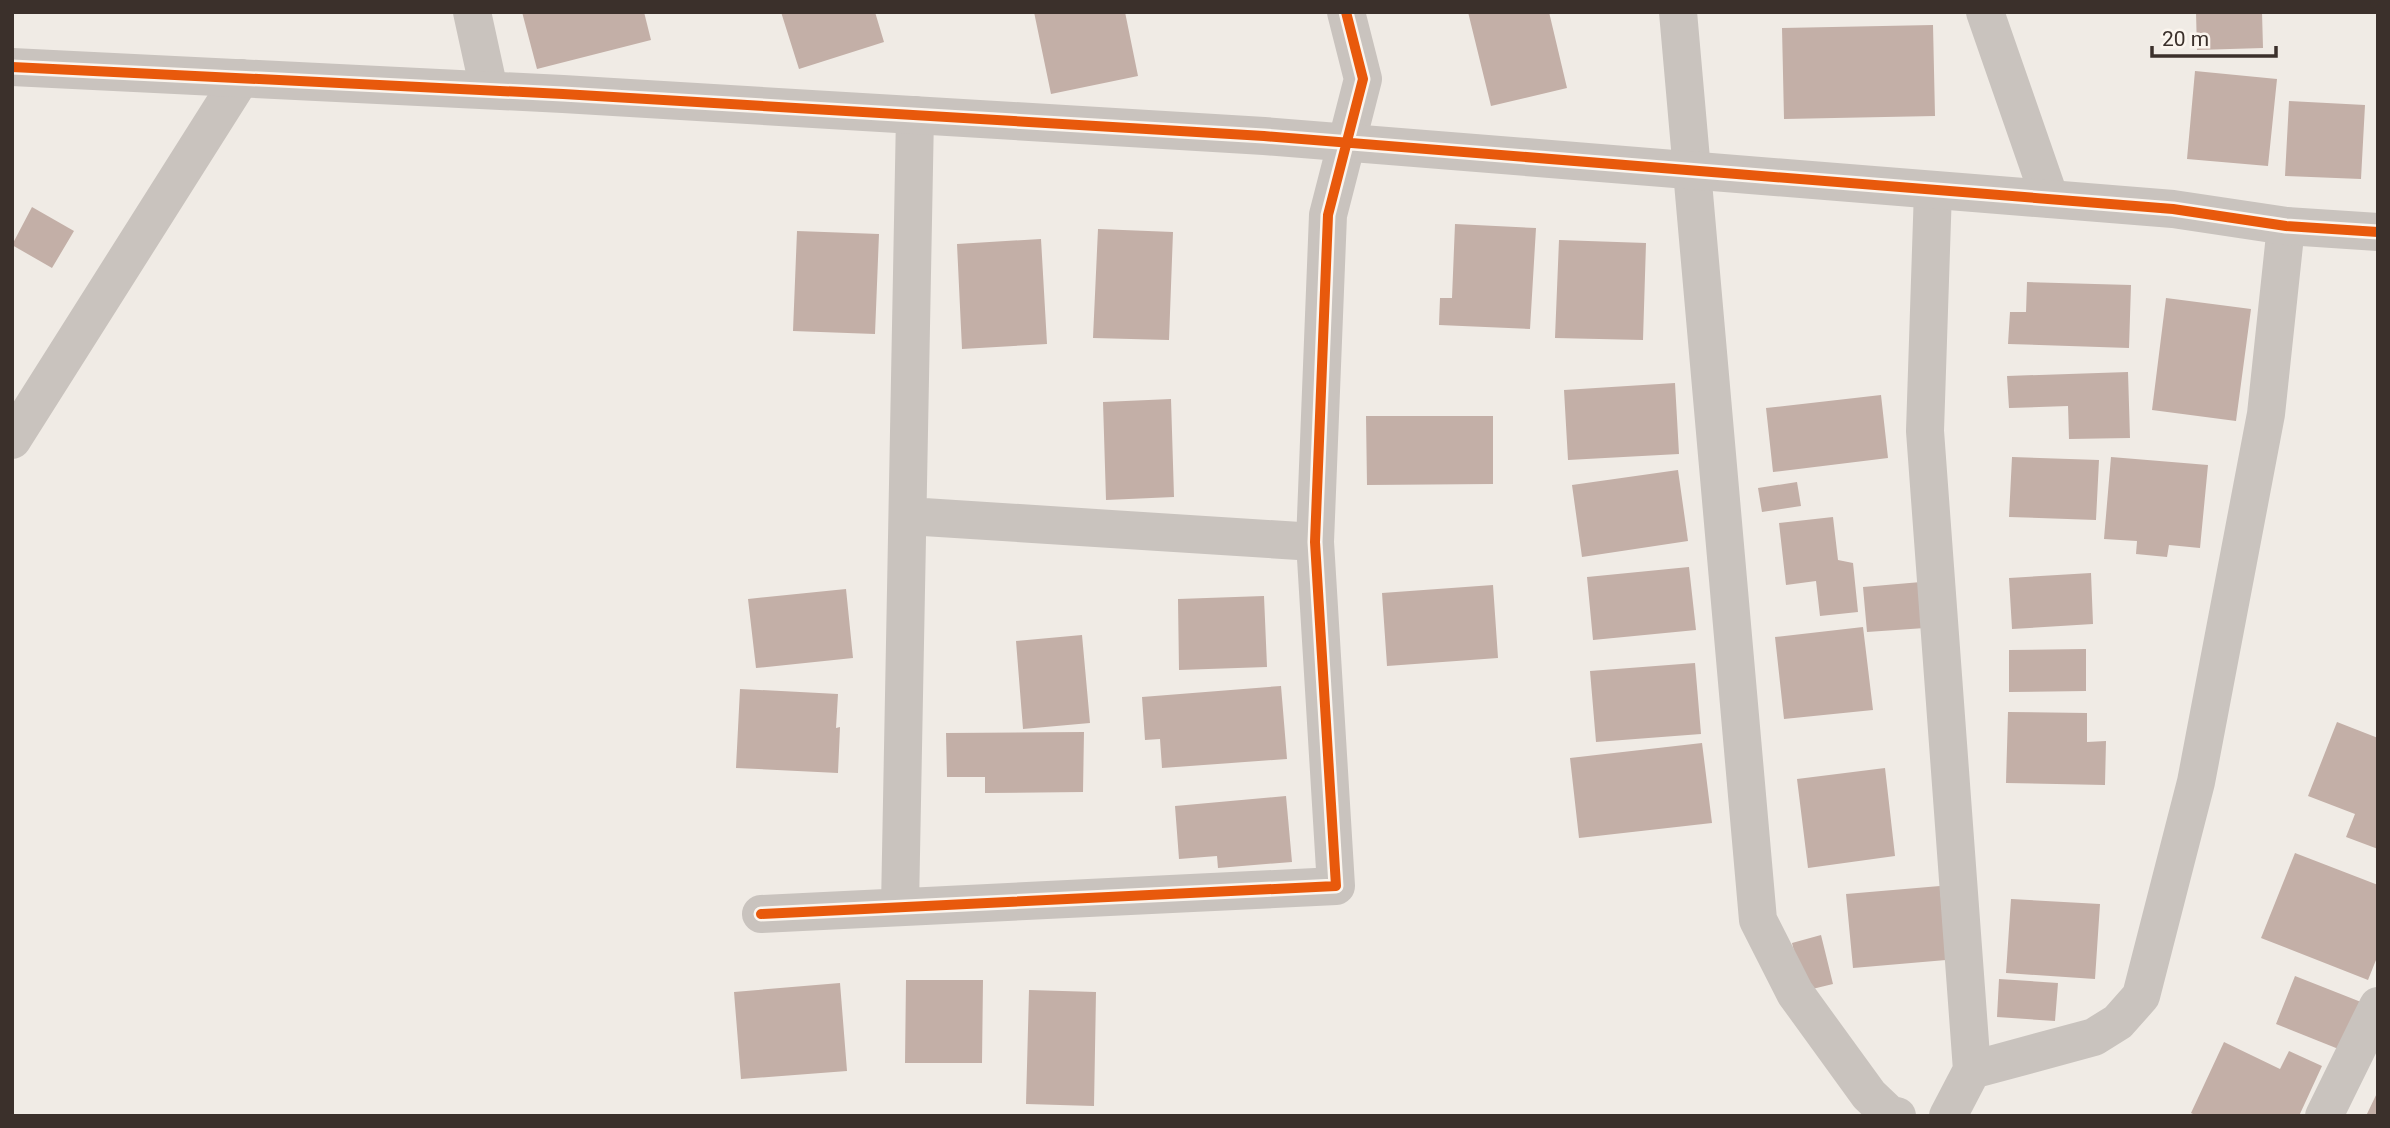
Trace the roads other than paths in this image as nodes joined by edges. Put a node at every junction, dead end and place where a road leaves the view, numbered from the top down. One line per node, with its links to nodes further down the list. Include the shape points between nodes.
1 (472, 12): 7 (street)
2 (1346, 12): 9 (street, via 1363,79)
3 (1678, 12): 10 (street)
4 (1985, 12): 12 (street)
5 (12, 66): 6 (street)
6 (241, 78): 7 (street); 16 (street)
7 (489, 90): 8 (street)
8 (915, 115): 9 (street); 17 (street)
9 (1346, 142): 10 (street); 18 (street, via 1328,215)
10 (1692, 170): 11 (street); 23 (street, via 1758,920 1795,993 1869,1095)
11 (1933, 190): 12 (street); 22 (street, via 1926,431)
12 (2050, 200): 14 (street, via 2173,209)
13 (2378, 220): 15 (street)
14 (2286, 226): 15 (street); 22 (street, via 2266,414 2196,782 2141,996 2118,1022 2094,1037)
15 (2377, 232)
16 (12, 440)
17 (908, 516): 18 (street); 19 (street)
18 (1315, 542): 19 (street, via 1336,886)
19 (900, 907): 20 (street)
20 (761, 914)
21 (2378, 1006): 25 (street)
22 (1972, 1070): 24 (street)
23 (1897, 1116)
24 (1948, 1116)
25 (2323, 1116)

